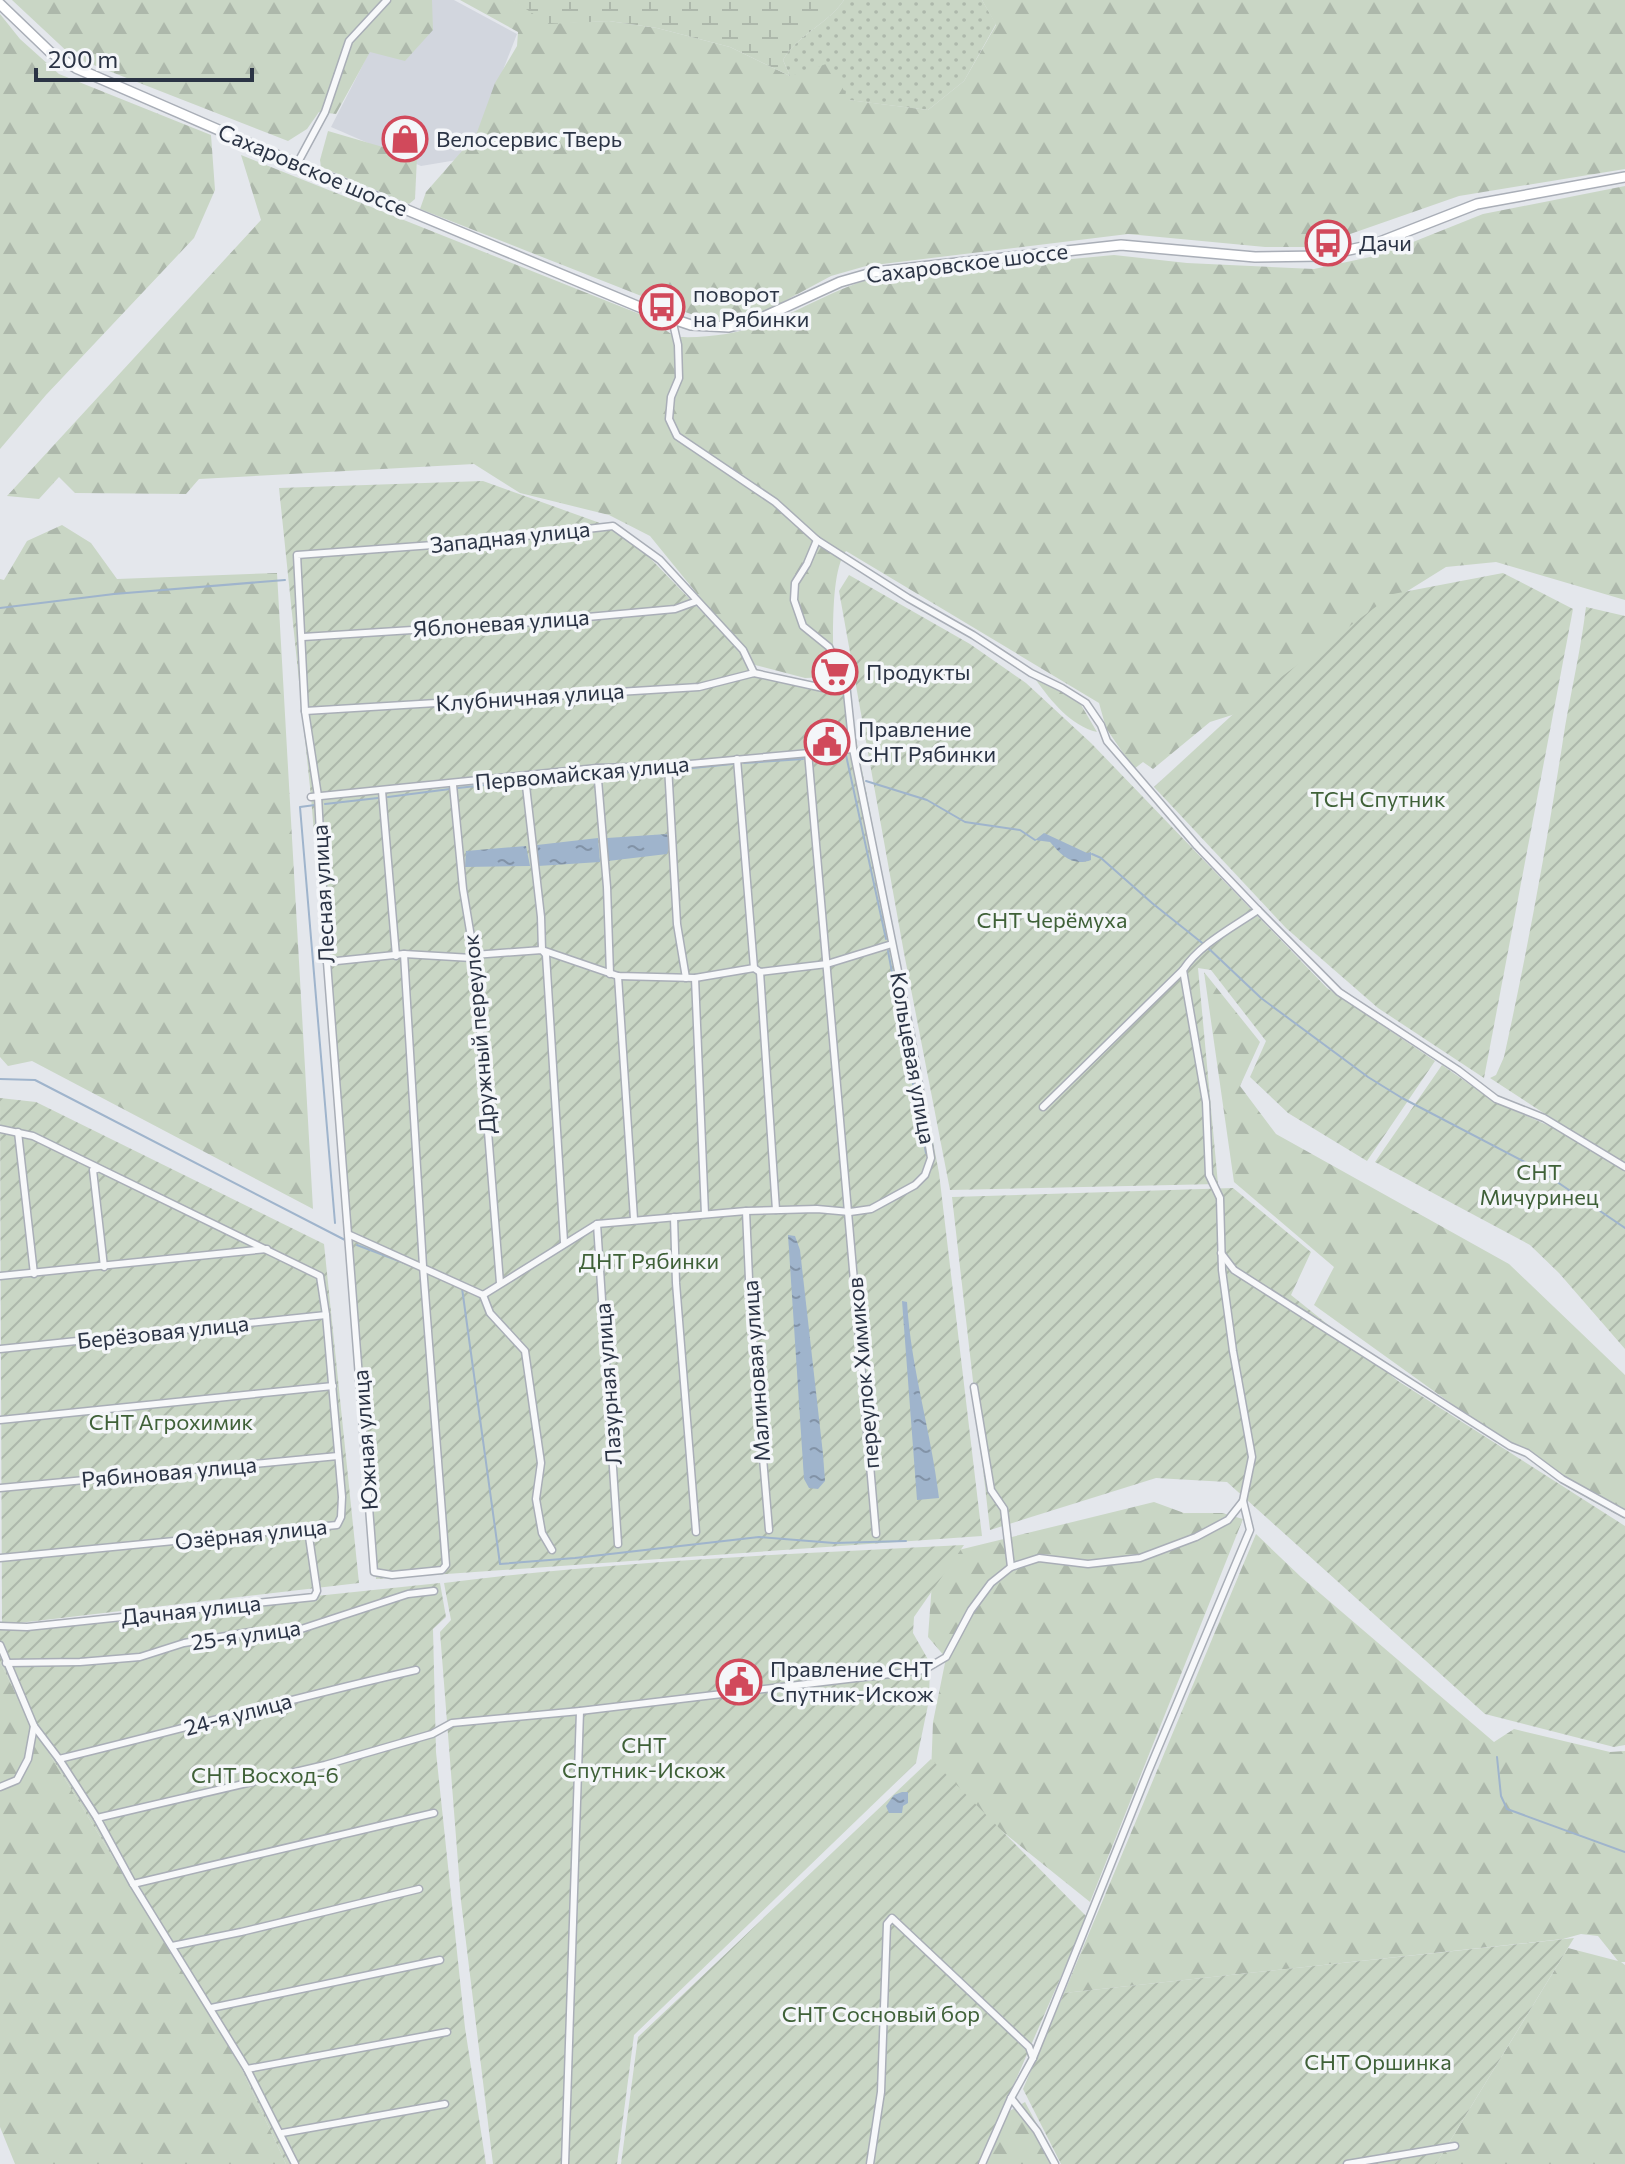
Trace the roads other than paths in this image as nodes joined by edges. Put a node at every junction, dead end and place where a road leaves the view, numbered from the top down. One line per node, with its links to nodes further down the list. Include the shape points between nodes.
1 (387, 0): 3 (street, via 349,41 325,112)
2 (0, 4): 3 (main road, Сахаровское шоссе, via 67,64)
3 (297, 164): 5 (main road, Сахаровское шоссе)
4 (1625, 177): 5 (main road, Сахаровское шоссе, via 1477,204 1385,241 1334,254 1255,257 1121,245 1029,254 866,273 738,325 700,327)
5 (672, 319): 6 (street, via 679,378 669,419 677,436 775,502)
6 (817, 540): 11 (street, Кольцевая улица, via 795,583 794,600 803,626 829,647); 22 (street, via 1086,703 1107,741)
7 (297, 555): 8 (street, Западная улица, via 613,526 660,560); 9 (street, Лесная улица)
8 (697, 601): 9 (street, Яблоневая улица, via 675,609 522,623); 10 (street, Западная улица, via 743,650)
9 (303, 637): 12 (street, Лесная улица)
10 (754, 673): 11 (street, via 823,688); 12 (street, Клубничная улица, via 699,687)
11 (846, 683): 13 (street, Кольцевая улица)
12 (305, 711): 21 (street, Лесная улица)
13 (853, 749): 14 (street, Первомайская улица); 23 (street, Кольцевая улица)
14 (808, 752): 15 (street, Первомайская улица); 28 (street, переулок Химиков)
15 (737, 759): 16 (street, Первомайская улица); 29 (street)
16 (668, 766): 17 (street, Первомайская улица); 32 (street, via 677,924)
17 (597, 768): 18 (street, Первомайская улица); 31 (street)
18 (525, 777): 19 (street, Первомайская улица); 24 (street)
19 (453, 785): 20 (street, Первомайская улица); 26 (street, Дружный переулок)
20 (382, 791): 21 (street, Первомайская улица); 25 (street)
21 (315, 797): 27 (street, Лесная улица)
22 (1258, 910): 30 (street, via 1206,946); 37 (street, via 1339,992 1496,1099 1544,1118)
23 (892, 944): 28 (street); 41 (street, Кольцевая улица, via 931,1158 915,1185 883,1205)
24 (542, 950): 26 (street); 31 (street); 47 (street)
25 (400, 955): 26 (street); 27 (street); 50 (street)
26 (474, 955): 54 (street, Дружный переулок)
27 (327, 962): 46 (street, Лесная улица)
28 (827, 964): 29 (street); 41 (street, переулок Химиков)
29 (757, 970): 33 (street); 39 (street)
30 (1183, 970): 34 (street); 49 (street, via 1206,1102 1209,1175 1220,1198)
31 (614, 975): 32 (street); 44 (street)
32 (686, 978): 33 (street)
33 (695, 978): 42 (street)
34 (1043, 1107)
35 (0, 1129): 36 (street)
36 (18, 1132): 38 (street); 52 (street)
37 (1625, 1167)
38 (97, 1169): 48 (street); 51 (street, via 93,1170)
39 (776, 1210): 40 (street, Кольцевая улица); 41 (street, Кольцевая улица)
40 (746, 1211): 42 (street, Кольцевая улица); 66 (street, Малиновая улица)
41 (850, 1212): 68 (street, переулок Химиков)
42 (705, 1214): 43 (street, Кольцевая улица)
43 (674, 1217): 44 (street, Кольцевая улица); 67 (street)
44 (634, 1219): 45 (street, Кольцевая улица)
45 (597, 1224): 47 (street, Кольцевая улица); 69 (street, Лазурная улица)
46 (350, 1235): 50 (street); 50 (street, Южная улица, via 374,1572 392,1575 442,1570 446,1565)
47 (564, 1242): 54 (street, Кольцевая улица)
48 (267, 1249): 51 (street); 56 (street, Озёрная улица, via 320,1276)
49 (1221, 1253): 63 (street, via 1252,1457); 64 (street, via 1234,1270 1285,1303)
50 (423, 1266): 55 (street)
51 (104, 1267): 52 (street)
52 (34, 1274): 53 (street)
53 (0, 1276)
54 (500, 1283): 55 (street, Кольцевая улица)
55 (483, 1295): 70 (street, via 490,1313 525,1351 541,1463 536,1499 542,1533)
56 (326, 1315): 57 (street, Берёзовая улица); 58 (street, Озёрная улица)
57 (0, 1349)
58 (333, 1386): 60 (street); 61 (street, Озёрная улица)
59 (974, 1387): 72 (street, via 991,1490 1004,1509)
60 (0, 1420)
61 (338, 1456): 62 (street, Рябиновая улица); 65 (street, Озёрная улица, via 341,1517 337,1525)
62 (0, 1488)
63 (1243, 1501): 72 (street, via 1228,1520 1140,1558 1088,1564 1039,1558); 90 (street, via 1250,1530)
64 (1625, 1514)
65 (308, 1530): 71 (street, Озёрная улица); 74 (street, Дачная улица, via 314,1597)
66 (769, 1530)
67 (696, 1532)
68 (876, 1534)
69 (618, 1544)
70 (552, 1550)
71 (0, 1558)
72 (1011, 1567): 78 (street, via 971,1610 946,1657 924,1670)
73 (434, 1591): 76 (street, 25-я улица, via 408,1594 289,1633 239,1634 140,1657)
74 (0, 1626)
75 (0, 1645): 76 (street)
76 (6, 1663): 79 (street)
77 (416, 1670): 80 (street, 24-я улица)
78 (580, 1711): 83 (street, via 452,1723 432,1734 325,1765); 97 (street)
79 (34, 1726): 80 (street); 81 (street, via 28,1759 17,1780)
80 (59, 1759): 83 (street)
81 (0, 1787)
82 (434, 1813): 84 (street)
83 (97, 1818): 84 (street)
84 (133, 1884): 86 (street)
85 (419, 1889): 86 (street)
86 (172, 1946): 88 (street)
87 (440, 1960): 88 (street)
88 (211, 2008): 91 (street)
89 (447, 2032): 91 (street)
90 (1033, 2058): 92 (street); 98 (street, via 1029,2047 892,1918 887,1924 881,2092)
91 (247, 2069): 94 (street)
92 (1011, 2098): 99 (street); 100 (street)
93 (445, 2104): 94 (street)
94 (282, 2133): 96 (street)
95 (1455, 2146): 101 (street)
96 (295, 2164)
97 (565, 2164)
98 (870, 2164)
99 (982, 2164)
100 (1055, 2164)
101 (1347, 2164)

